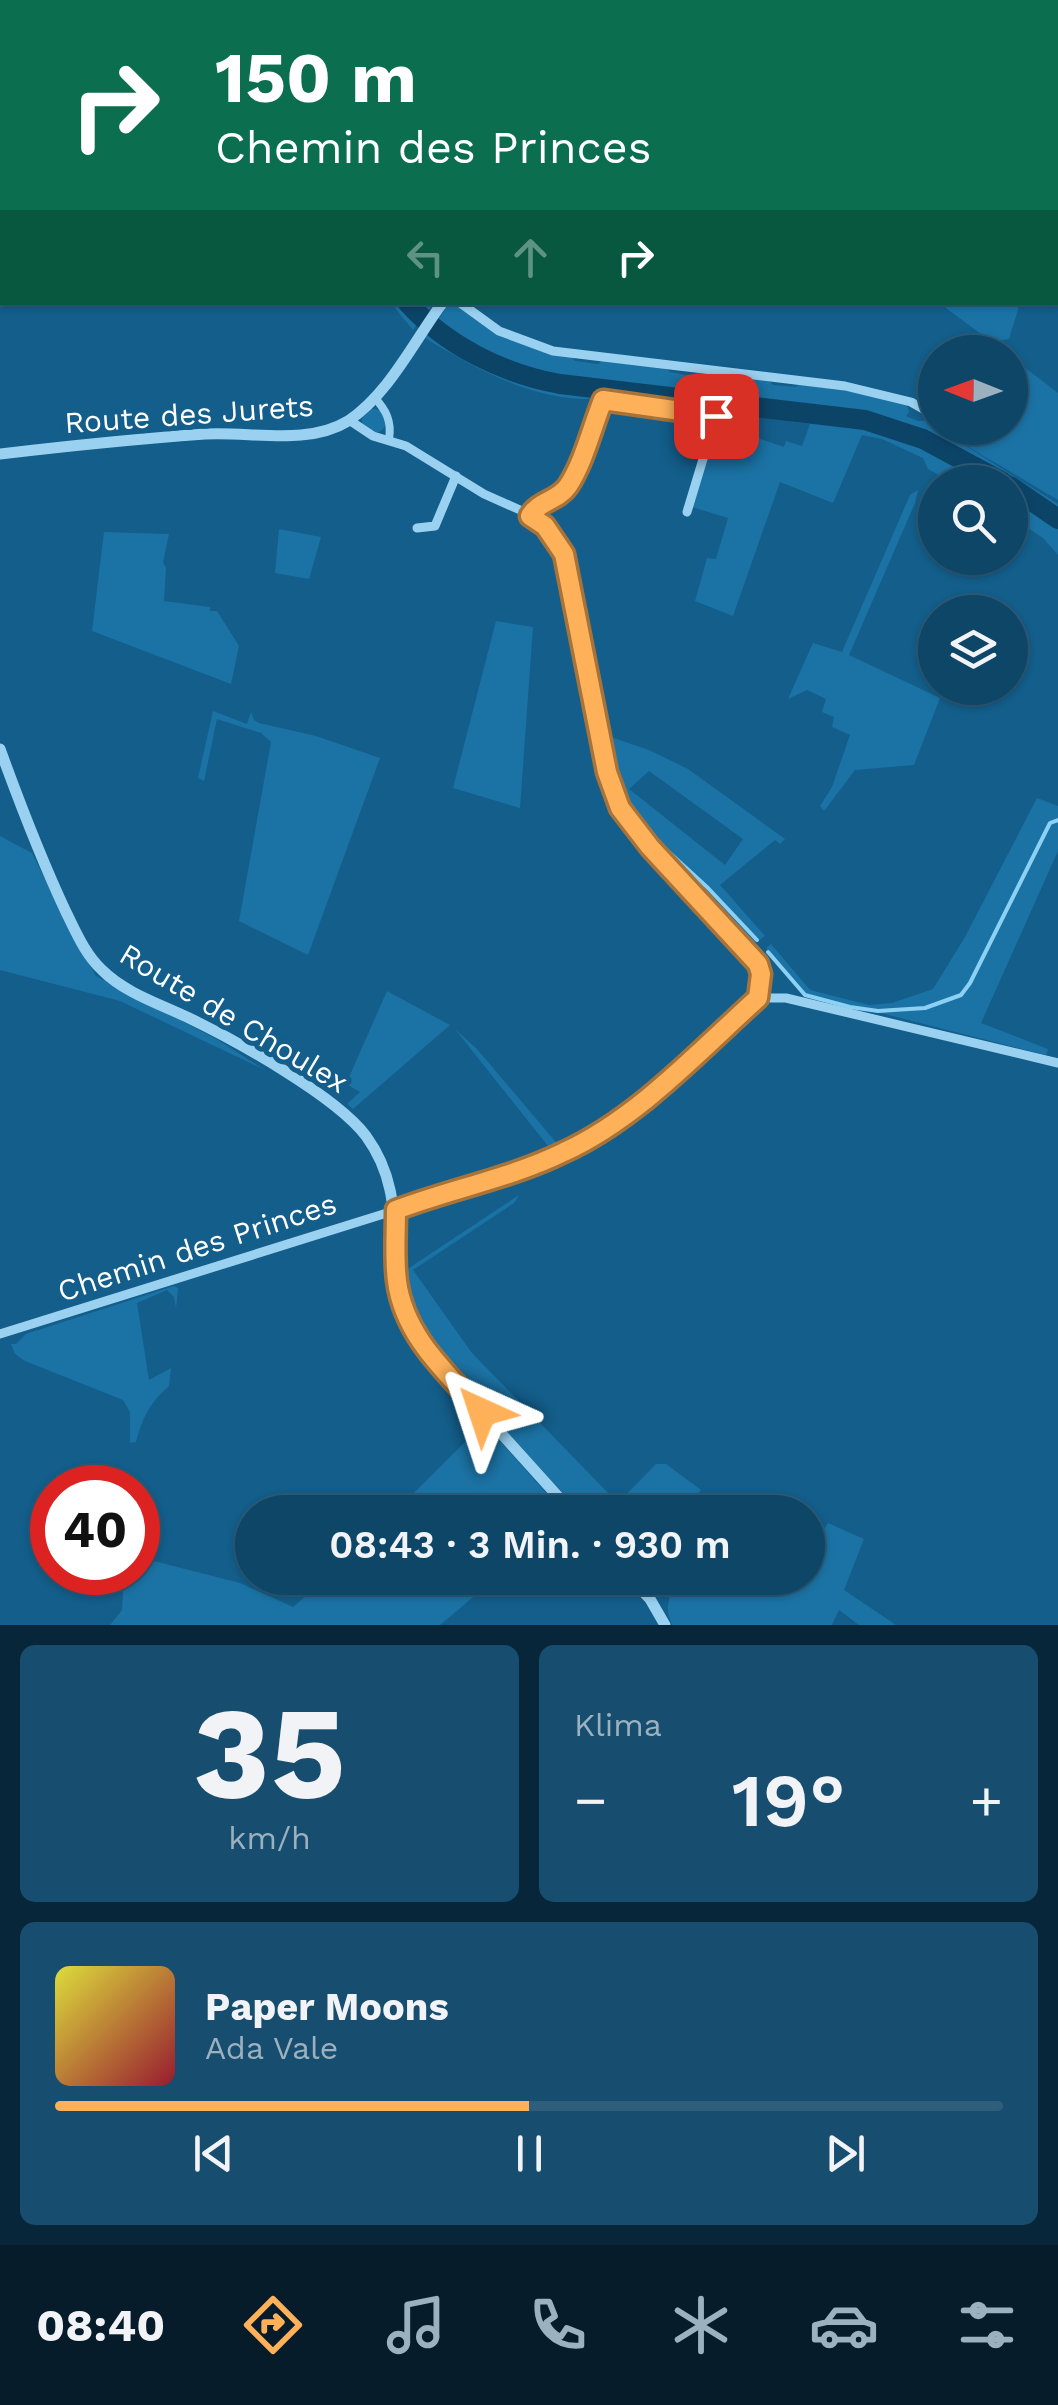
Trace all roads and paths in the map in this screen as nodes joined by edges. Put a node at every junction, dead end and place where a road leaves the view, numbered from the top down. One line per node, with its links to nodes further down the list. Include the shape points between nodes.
1 (463, 305): 4 (street, via 498,331 553,351 845,386)
2 (441, 306): 3 (street, Route des Jurets)
3 (374, 397): 6 (street, Route des Jurets); 8 (street, via 386,410)
4 (918, 406)
5 (716, 418): 7 (street); 11 (street); 12 (street, via 603,400 568,486)
6 (349, 420): 8 (street); 9 (street, Route des Jurets, via 313,432 207,434)
7 (737, 420)
8 (390, 439): 10 (street)
9 (0, 454)
10 (456, 476): 12 (street); 13 (street, via 435,526)
11 (688, 512)
12 (530, 516): 15 (street, via 564,554 620,808 758,964)
13 (417, 528)
14 (0, 749): 17 (street, Route de Choulex, via 53,883 98,966 237,1043 346,1114 377,1152)
15 (758, 998): 16 (street, via 786,998); 17 (street, Chemin des Princes, via 647,1097 575,1147)
16 (1058, 1063)
17 (396, 1210): 18 (street, Chemin des Princes); 19 (street, Route de Choulex, via 396,1277 414,1334)
18 (0, 1334)
19 (557, 1495)
20 (646, 1595): 21 (street)
21 (665, 1625)

